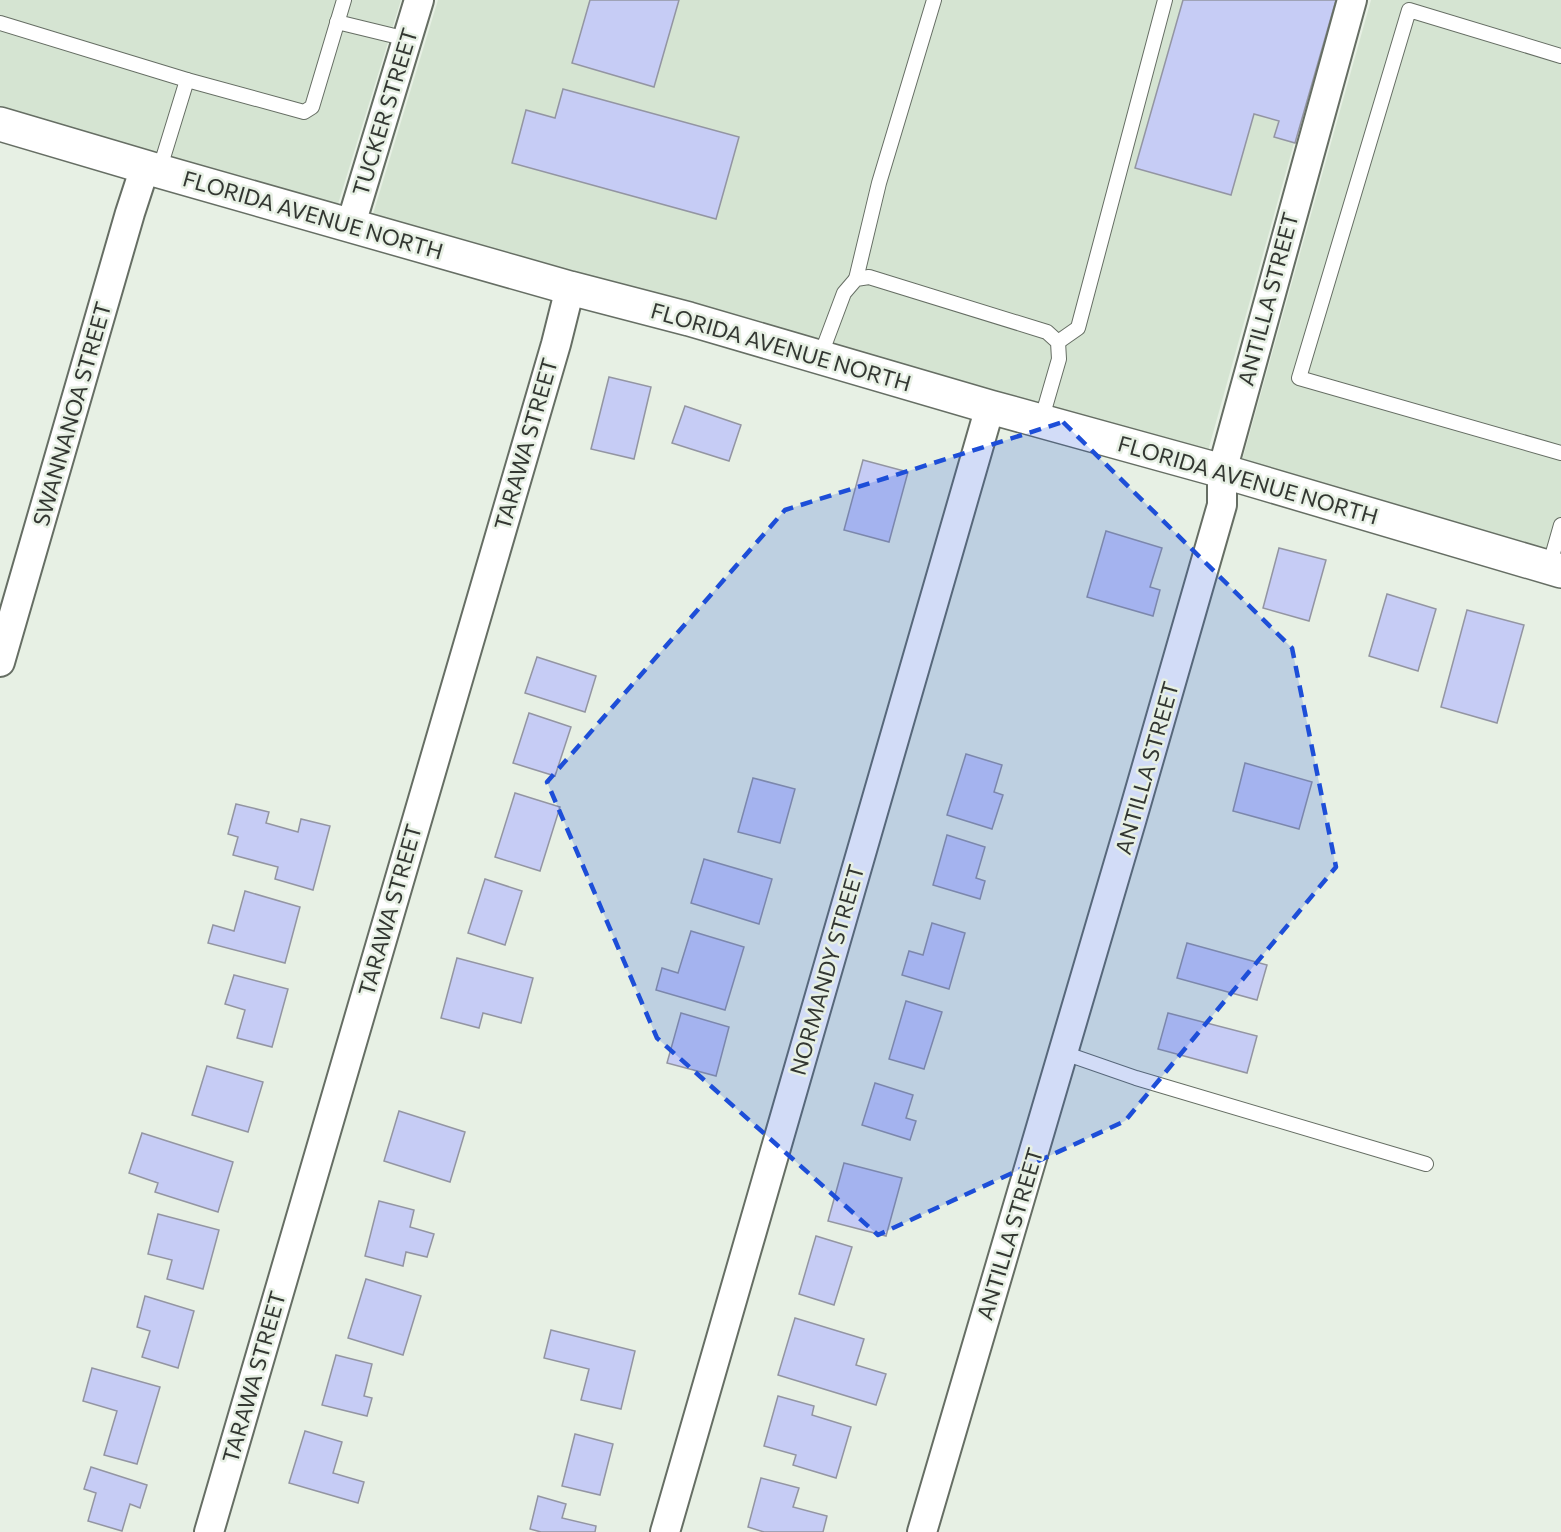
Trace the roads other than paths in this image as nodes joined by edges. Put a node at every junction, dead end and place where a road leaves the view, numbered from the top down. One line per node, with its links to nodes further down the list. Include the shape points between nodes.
1 (344, 0): 6 (lane)
2 (419, 0): 8 (street, TUCKER STREET)
3 (934, 0): 14 (lane, via 879,183)
4 (1165, 0): 16 (lane, via 1078,328)
5 (1353, 0): 21 (street, ANTILLA STREET)
6 (337, 22): 8 (lane); 10 (lane, via 312,107 304,112)
7 (0, 23): 10 (lane)
8 (407, 39): 13 (street, TUCKER STREET)
9 (1561, 56): 20 (lane, via 1409,10 1299,378)
10 (187, 80): 12 (lane)
11 (0, 124): 12 (street, FLORIDA AVENUE NORTH)
12 (152, 169): 13 (street, FLORIDA AVENUE NORTH); 24 (street, SWANNANOA STREET, via 130,213)
13 (351, 224): 15 (street, FLORIDA AVENUE NORTH)
14 (856, 279): 16 (lane, via 870,277 1047,332); 17 (lane, via 844,293)
15 (570, 288): 17 (street, FLORIDA AVENUE NORTH); 27 (street, TARAWA STREET)
16 (1058, 342): 19 (lane, via 1059,359)
17 (820, 357): 18 (street, FLORIDA AVENUE NORTH)
18 (990, 407): 19 (street, FLORIDA AVENUE NORTH); 28 (street, NORMANDY STREET)
19 (1041, 422): 21 (street, FLORIDA AVENUE NORTH)
20 (1561, 453)
21 (1221, 471): 23 (street, FLORIDA AVENUE NORTH); 25 (street, ANTILLA STREET, via 1222,505)
22 (1561, 525): 23 (lane)
23 (1555, 569)
24 (0, 662)
25 (1064, 1053): 26 (lane); 29 (street, ANTILLA STREET)
26 (1426, 1164)
27 (209, 1532)
28 (665, 1532)
29 (922, 1532)

